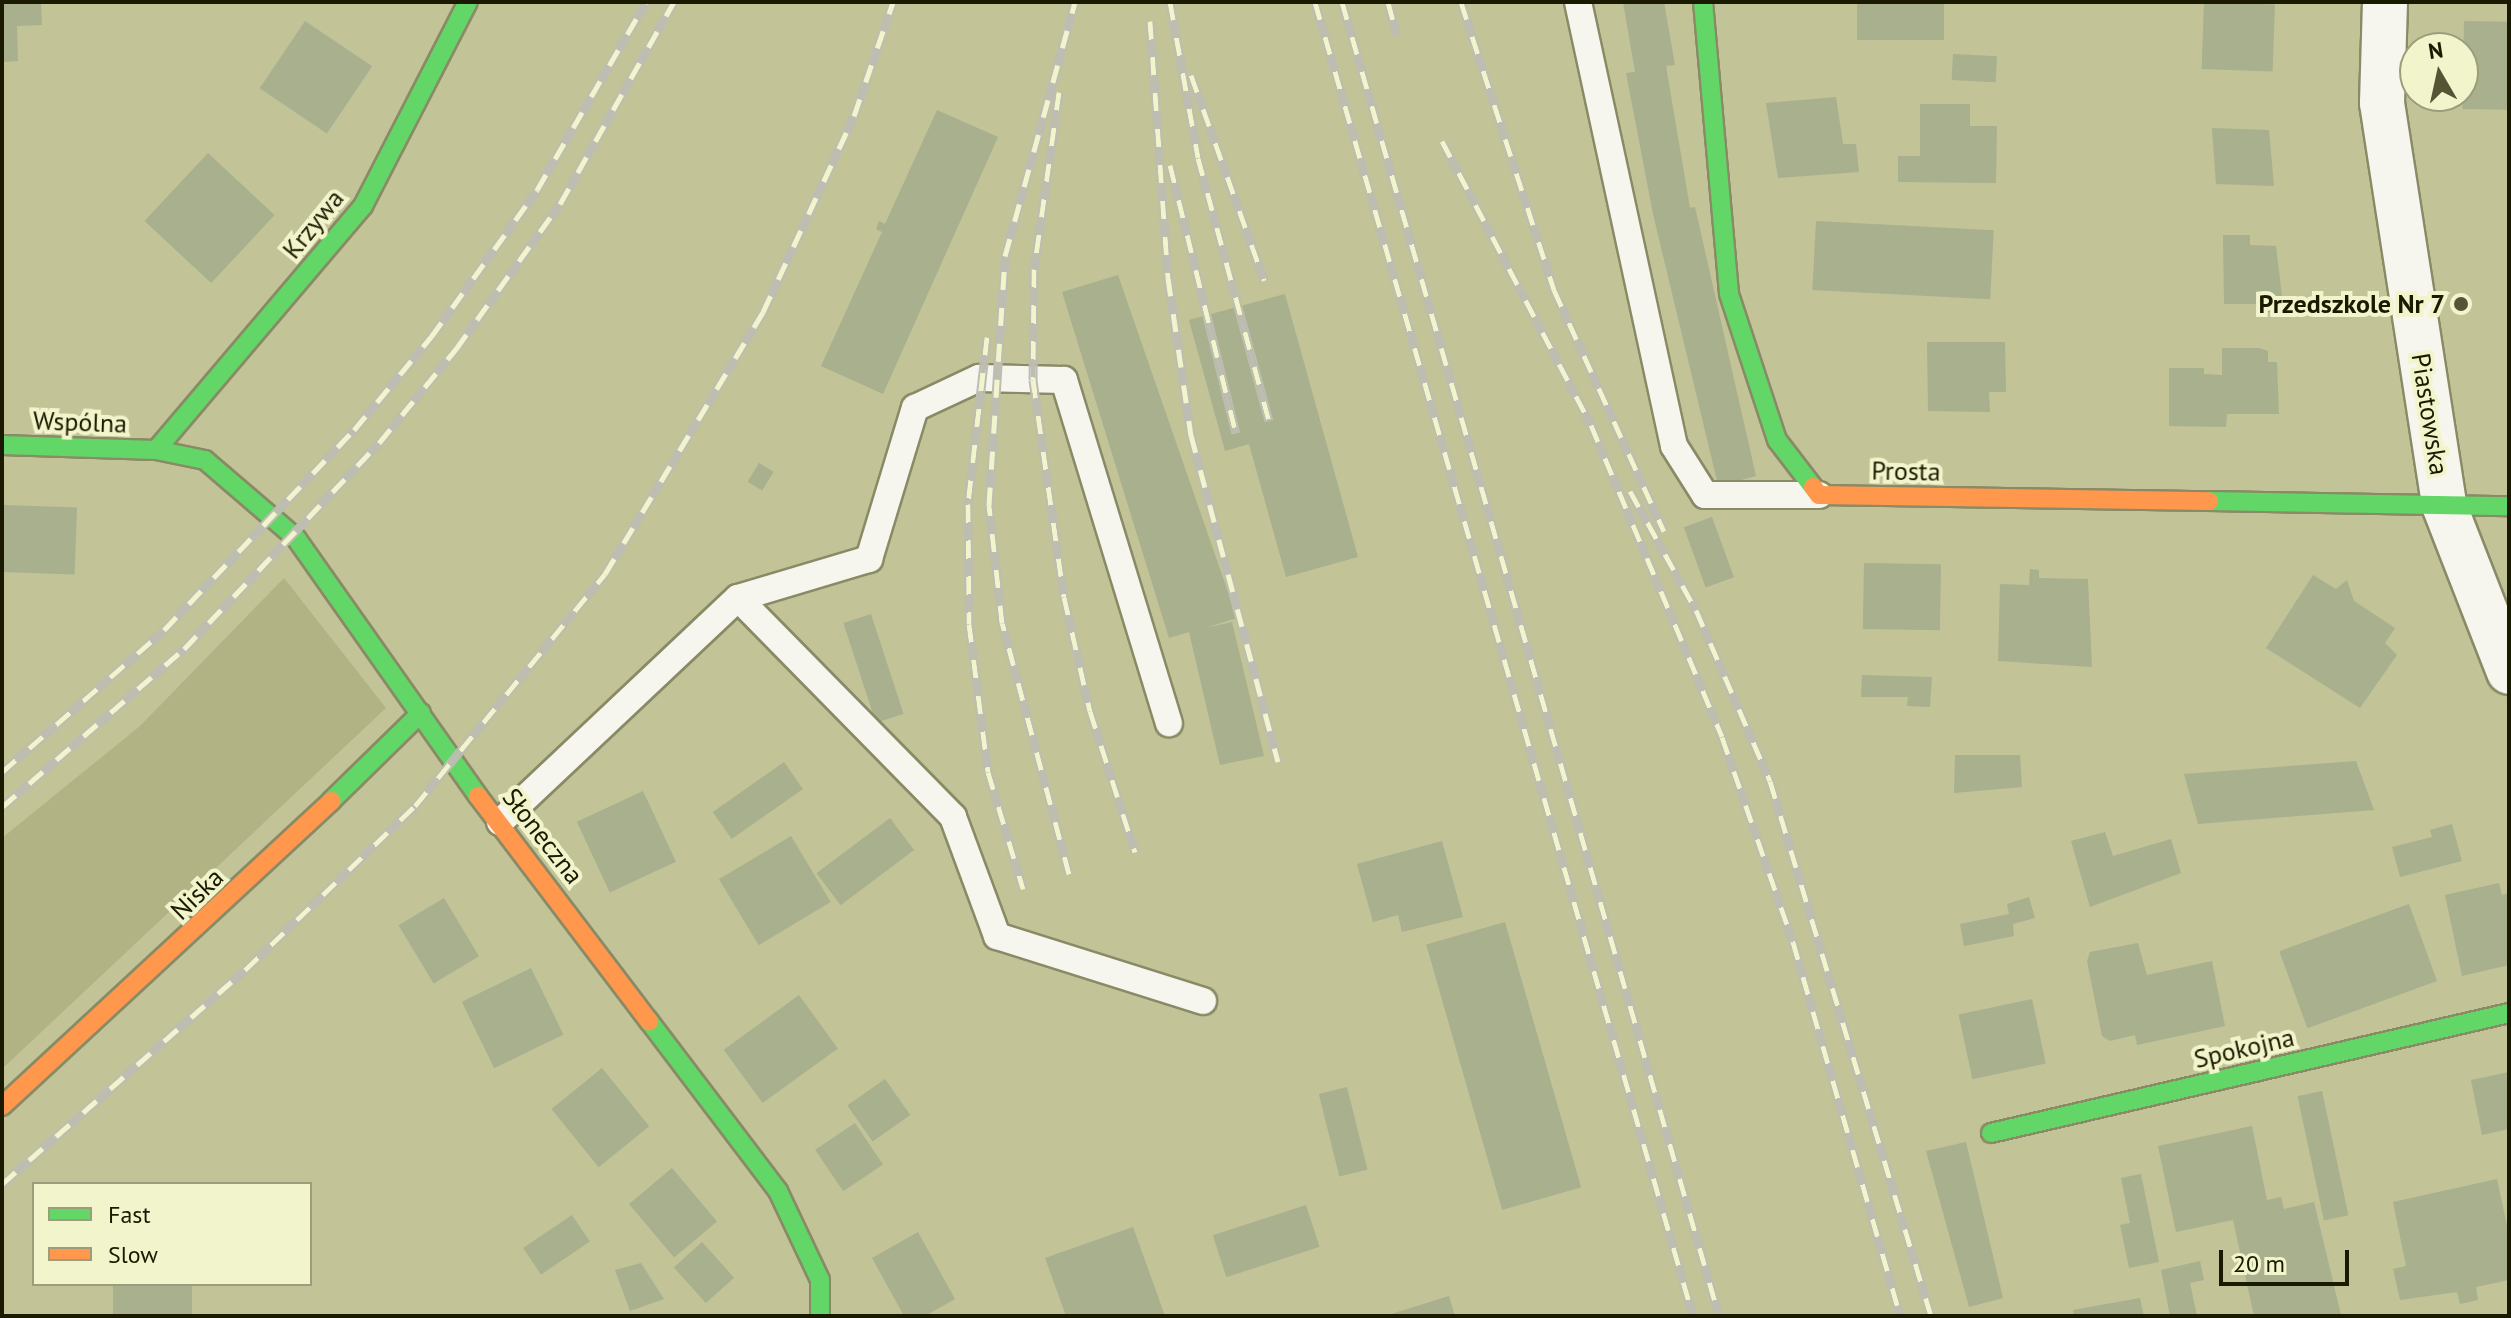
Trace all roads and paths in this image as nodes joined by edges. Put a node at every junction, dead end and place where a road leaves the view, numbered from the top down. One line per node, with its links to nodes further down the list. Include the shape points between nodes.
1 (468, 2): 6 (street, Krzywa, via 363,206)
2 (1578, 2): 7 (lane, via 1674,446 1705,495)
3 (1703, 2): 7 (street, via 1729,294 1777,440)
4 (2385, 2): 8 (street, Piastowska, via 2382,103)
5 (2, 445): 6 (street, Wspólna)
6 (156, 450): 12 (street, Słoneczna, via 205,460 276,518 333,583)
7 (1819, 495): 8 (street, Prosta)
8 (2444, 505): 9 (street, Prosta); 11 (street, Piastowska)
9 (2509, 506)
10 (738, 598): 13 (lane, via 869,559 915,408 979,378 1064,380); 14 (lane); 15 (lane, via 953,817 997,936)
11 (2509, 672)
12 (421, 713): 14 (street, Słoneczna); 17 (street, Niska, via 196,932)
13 (1169, 723)
14 (500, 822): 19 (street, Słoneczna, via 778,1191 820,1280)
15 (1203, 1001)
16 (2509, 1013): 18 (street, Spokojna)
17 (2, 1106)
18 (1991, 1133)
19 (820, 1316)

